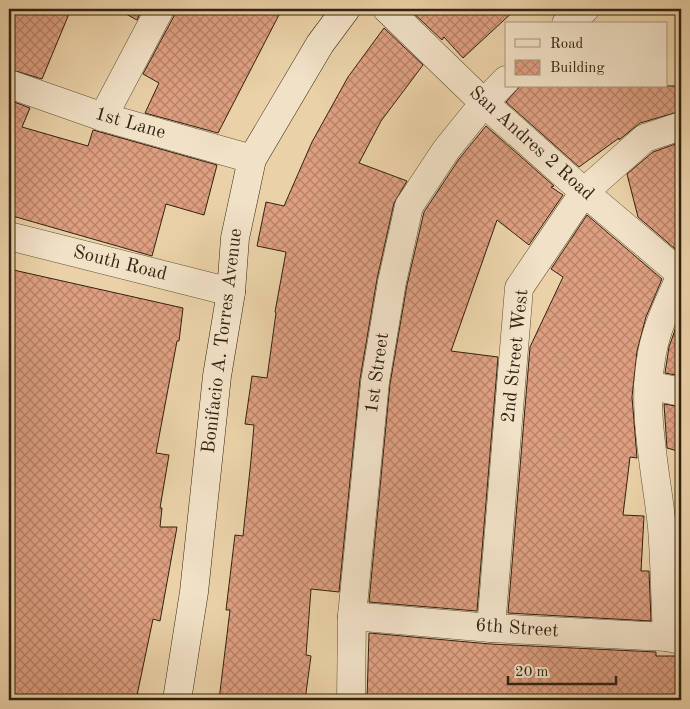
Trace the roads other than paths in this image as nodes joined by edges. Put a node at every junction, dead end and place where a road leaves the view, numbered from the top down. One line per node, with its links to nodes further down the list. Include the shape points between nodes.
1 (160, 9): 9 (street)
2 (346, 9): 11 (street, Bonifacio A. Torres Avenue, via 320,44)
3 (387, 9): 8 (street, San Andres 2 Road)
4 (585, 9): 5 (street)
5 (569, 22)
6 (505, 81): 8 (street, 1st Street)
7 (9, 84): 9 (street, 1st Lane)
8 (484, 103): 12 (street, San Andres 2 Road); 19 (street, 1st Street, via 446,150 409,206 375,382)
9 (103, 117): 11 (street, 1st Lane)
10 (681, 126): 12 (street, 2nd Street West, via 645,138)
11 (252, 159): 15 (street, Bonifacio A. Torres Avenue, via 236,238)
12 (584, 192): 14 (street, San Andres 2 Road); 20 (street, 2nd Street West, via 519,288)
13 (9, 236): 15 (street, South Road)
14 (681, 274): 16 (street, via 652,352)
15 (231, 292): 22 (street, Bonifacio A. Torres Avenue, via 217,376 194,592)
16 (648, 385): 17 (street); 18 (street, via 651,436)
17 (681, 392)
18 (672, 532): 21 (street)
19 (352, 616): 20 (street, 6th Street); 23 (street, 1st Street)
20 (491, 628): 21 (street, 6th Street)
21 (674, 639)
22 (177, 700)
23 (351, 700)

